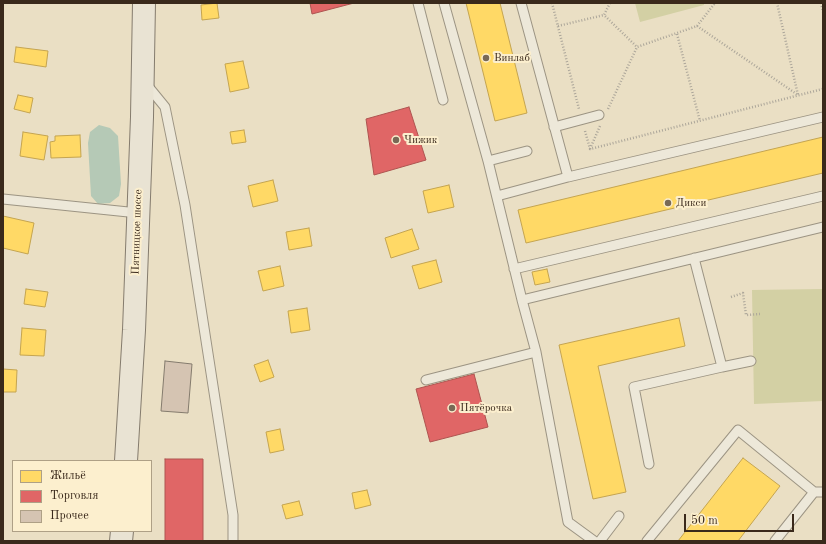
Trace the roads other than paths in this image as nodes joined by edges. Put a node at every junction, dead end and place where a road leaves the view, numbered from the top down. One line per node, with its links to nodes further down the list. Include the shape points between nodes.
1 (144, 3): 5 (main road, Пятницкое шоссе)
2 (418, 3): 6 (lane)
3 (444, 3): 11 (lane)
4 (521, 3): 9 (lane)
5 (143, 80): 16 (main road, Пятницкое шоссе); 29 (lane, via 165,107 185,205 233,514)
6 (443, 100)
7 (603, 116): 9 (lane)
8 (823, 117): 12 (lane)
9 (554, 127): 12 (lane)
10 (527, 151): 11 (lane)
11 (488, 161): 13 (lane)
12 (568, 178): 13 (lane)
13 (497, 196): 19 (lane)
14 (823, 196): 19 (lane)
15 (3, 199): 16 (lane)
16 (138, 213): 25 (main road, Пятницкое шоссе)
17 (823, 228): 18 (lane)
18 (694, 258): 20 (lane); 23 (lane)
19 (514, 269): 20 (lane)
20 (522, 300): 21 (lane)
21 (536, 352): 24 (lane); 30 (lane, via 568,522)
22 (751, 361): 23 (lane)
23 (722, 367): 26 (lane, via 634,387)
24 (426, 380)
25 (126, 460)
26 (649, 464)
27 (819, 492): 32 (lane, via 738,430); 33 (lane)
28 (619, 516): 31 (lane)
29 (233, 541)
30 (594, 541)
31 (600, 541)
32 (647, 541)
33 (775, 541)

